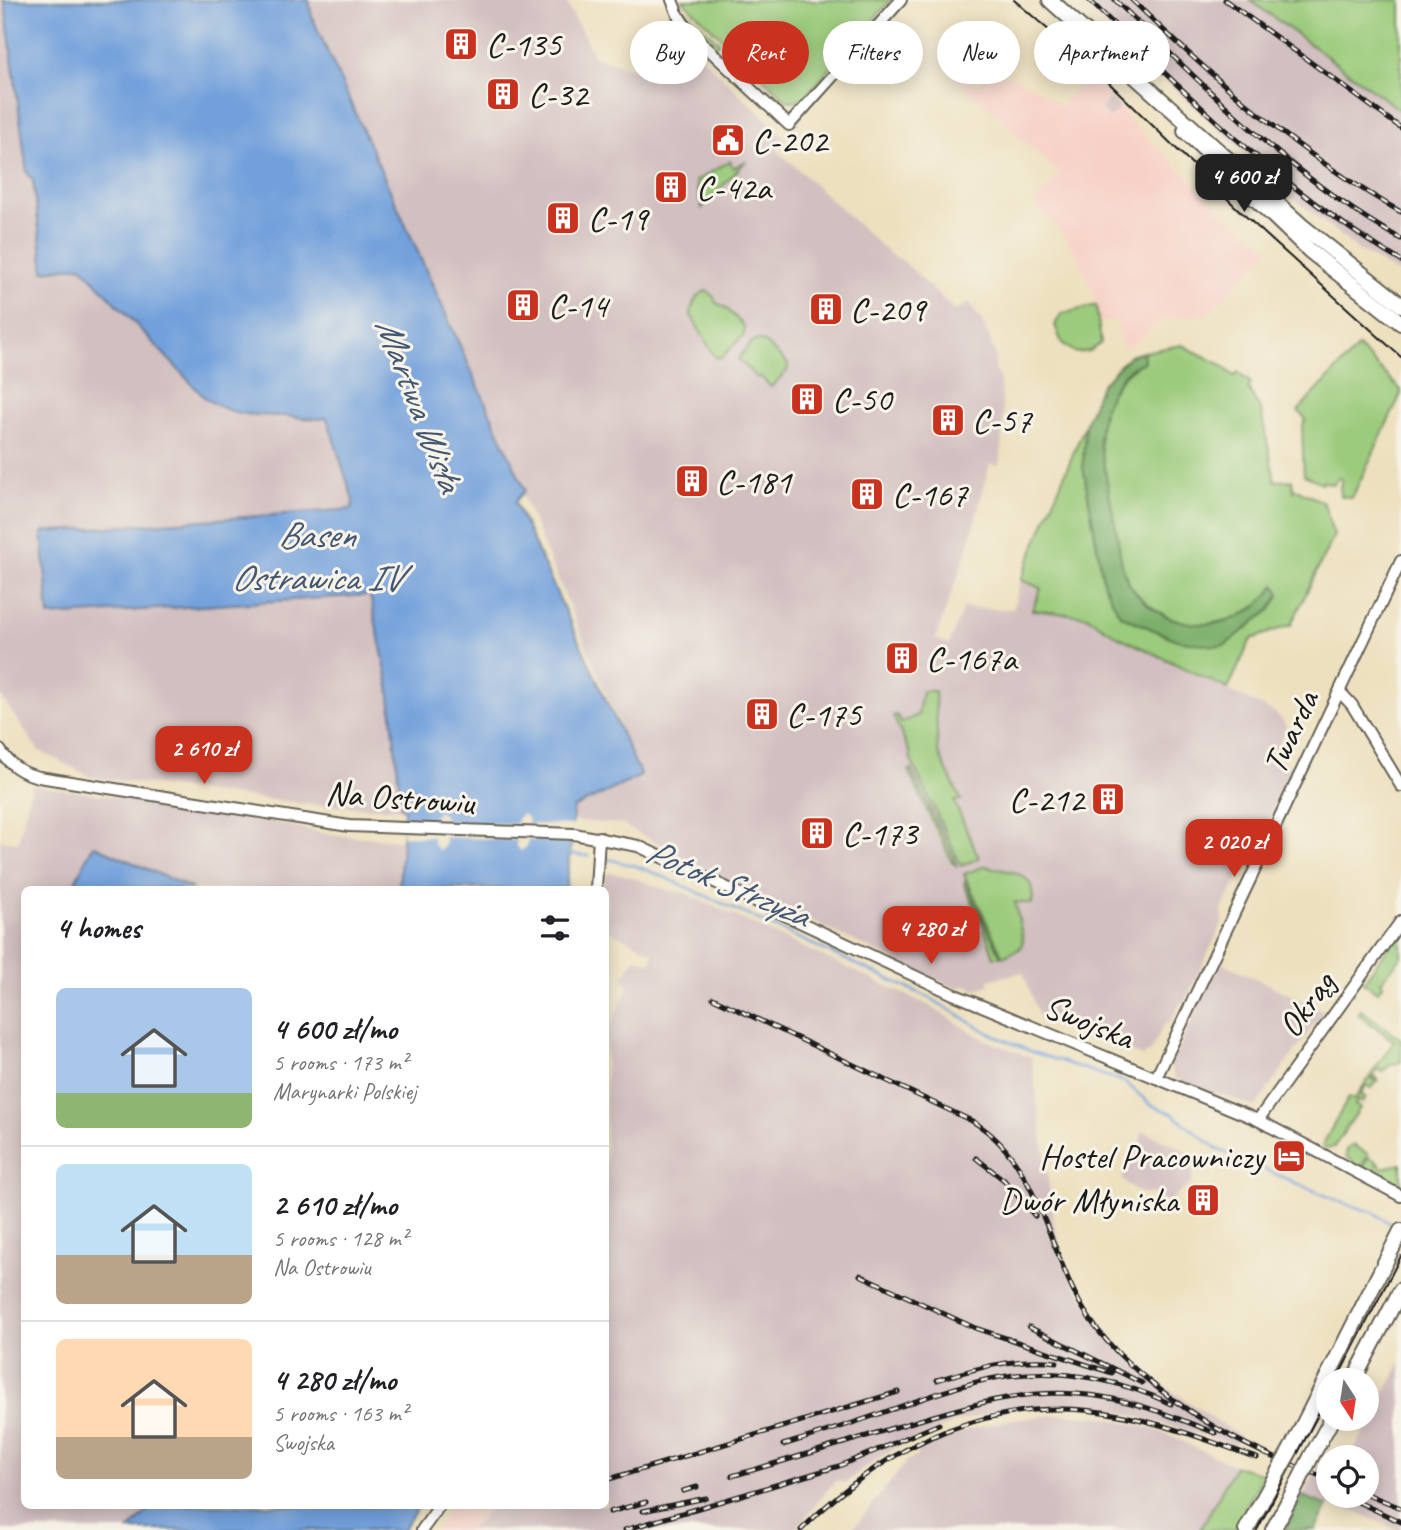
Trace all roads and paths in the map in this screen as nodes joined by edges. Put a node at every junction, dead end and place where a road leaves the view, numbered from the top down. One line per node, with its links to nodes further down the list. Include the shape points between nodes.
1 (672, 0): 2 (street, via 688,30 789,125)
2 (901, 0)
3 (1050, 0): 4 (main road)
4 (1285, 219): 5 (main road); 6 (main road, via 1340,276)
5 (1401, 305)
6 (1401, 323)
7 (1401, 561): 8 (street, Twarda)
8 (1340, 692): 10 (street); 14 (street, Twarda)
9 (0, 750): 11 (street, Na Ostrowiu, via 16,768 39,777 349,826)
10 (1401, 786)
11 (599, 837): 12 (street); 14 (street, Swojska, via 652,851 953,994)
12 (596, 886)
13 (1401, 921): 15 (street, Okrąg)
14 (1156, 1079): 15 (street, Swojska)
15 (1258, 1120): 16 (street, Swojska)
16 (1401, 1196)
17 (1401, 1231): 23 (main road, bridge)
18 (1401, 1290): 19 (main road)
19 (1360, 1368)
20 (1325, 1432): 24 (main road, bridge)
21 (437, 1509): 22 (street)
22 (422, 1530)
23 (1246, 1530)
24 (1273, 1530)

